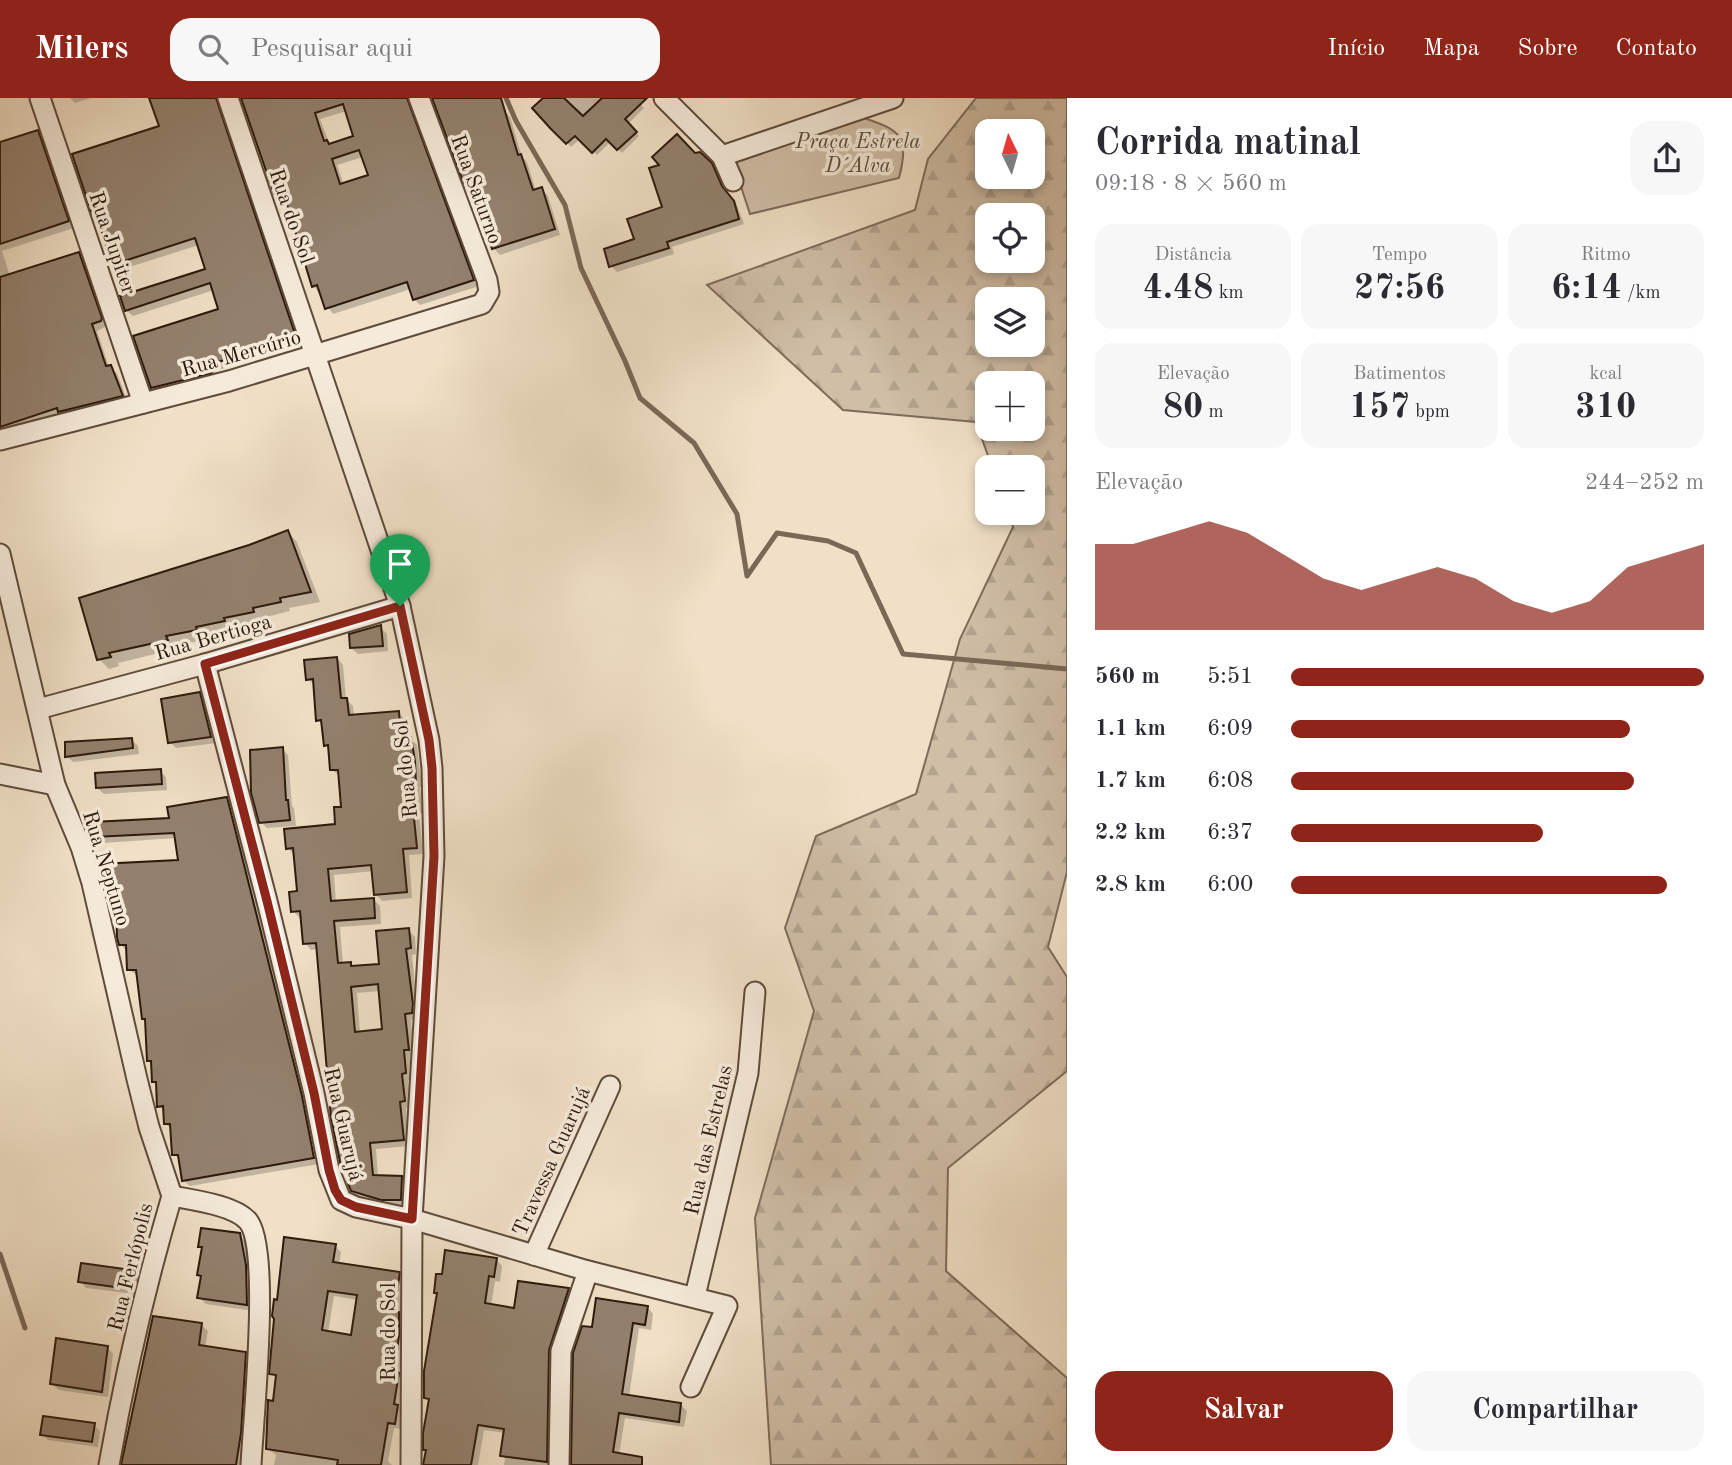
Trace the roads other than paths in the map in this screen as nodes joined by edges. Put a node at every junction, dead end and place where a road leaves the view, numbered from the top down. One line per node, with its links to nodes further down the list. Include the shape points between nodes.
1 (40, 98): 10 (street, Rua Jupiter)
2 (228, 98): 9 (street, Rua do Sol)
3 (419, 98): 8 (street, Rua Saturno, via 487,280)
4 (664, 98): 6 (street)
5 (893, 98): 6 (street)
6 (722, 156): 7 (street)
7 (733, 181)
8 (488, 297): 9 (street, Rua Mercúrio, via 472,309)
9 (315, 355): 10 (street, Rua Mercúrio); 13 (street, Rua do Sol)
10 (143, 403): 11 (street, Rua Mercúrio)
11 (0, 440)
12 (0, 554): 15 (street, Rua Neptuno)
13 (400, 606): 14 (street, Rua Bertioga); 21 (street, Rua do Sol, via 429,740 433,807)
14 (205, 664): 15 (street, Rua Bertioga); 21 (street, Rua Guarujá, via 335,1190 341,1200 356,1207)
15 (38, 709): 17 (street, Rua Neptuno)
16 (0, 774): 17 (street)
17 (55, 785): 20 (street, Rua Neptuno, via 92,883 143,1103)
18 (755, 992): 24 (street, Rua das Estrelas, via 748,1073)
19 (610, 1086): 22 (street, Travessa Guarujá)
20 (172, 1196): 26 (street, Rua Ferlópolis); 27 (street, Rua Ferlópolis, via 240,1214 256,1237 260,1294)
21 (412, 1219): 22 (street, Rua Guarujá); 28 (street, Rua do Sol)
22 (534, 1255): 23 (street, Rua Guarujá)
23 (588, 1271): 24 (street, Rua Guarujá); 29 (street, via 561,1351)
24 (695, 1296): 25 (street, Rua Guarujá, via 727,1306)
25 (691, 1387)
26 (109, 1465)
27 (251, 1465)
28 (411, 1465)
29 (559, 1465)

